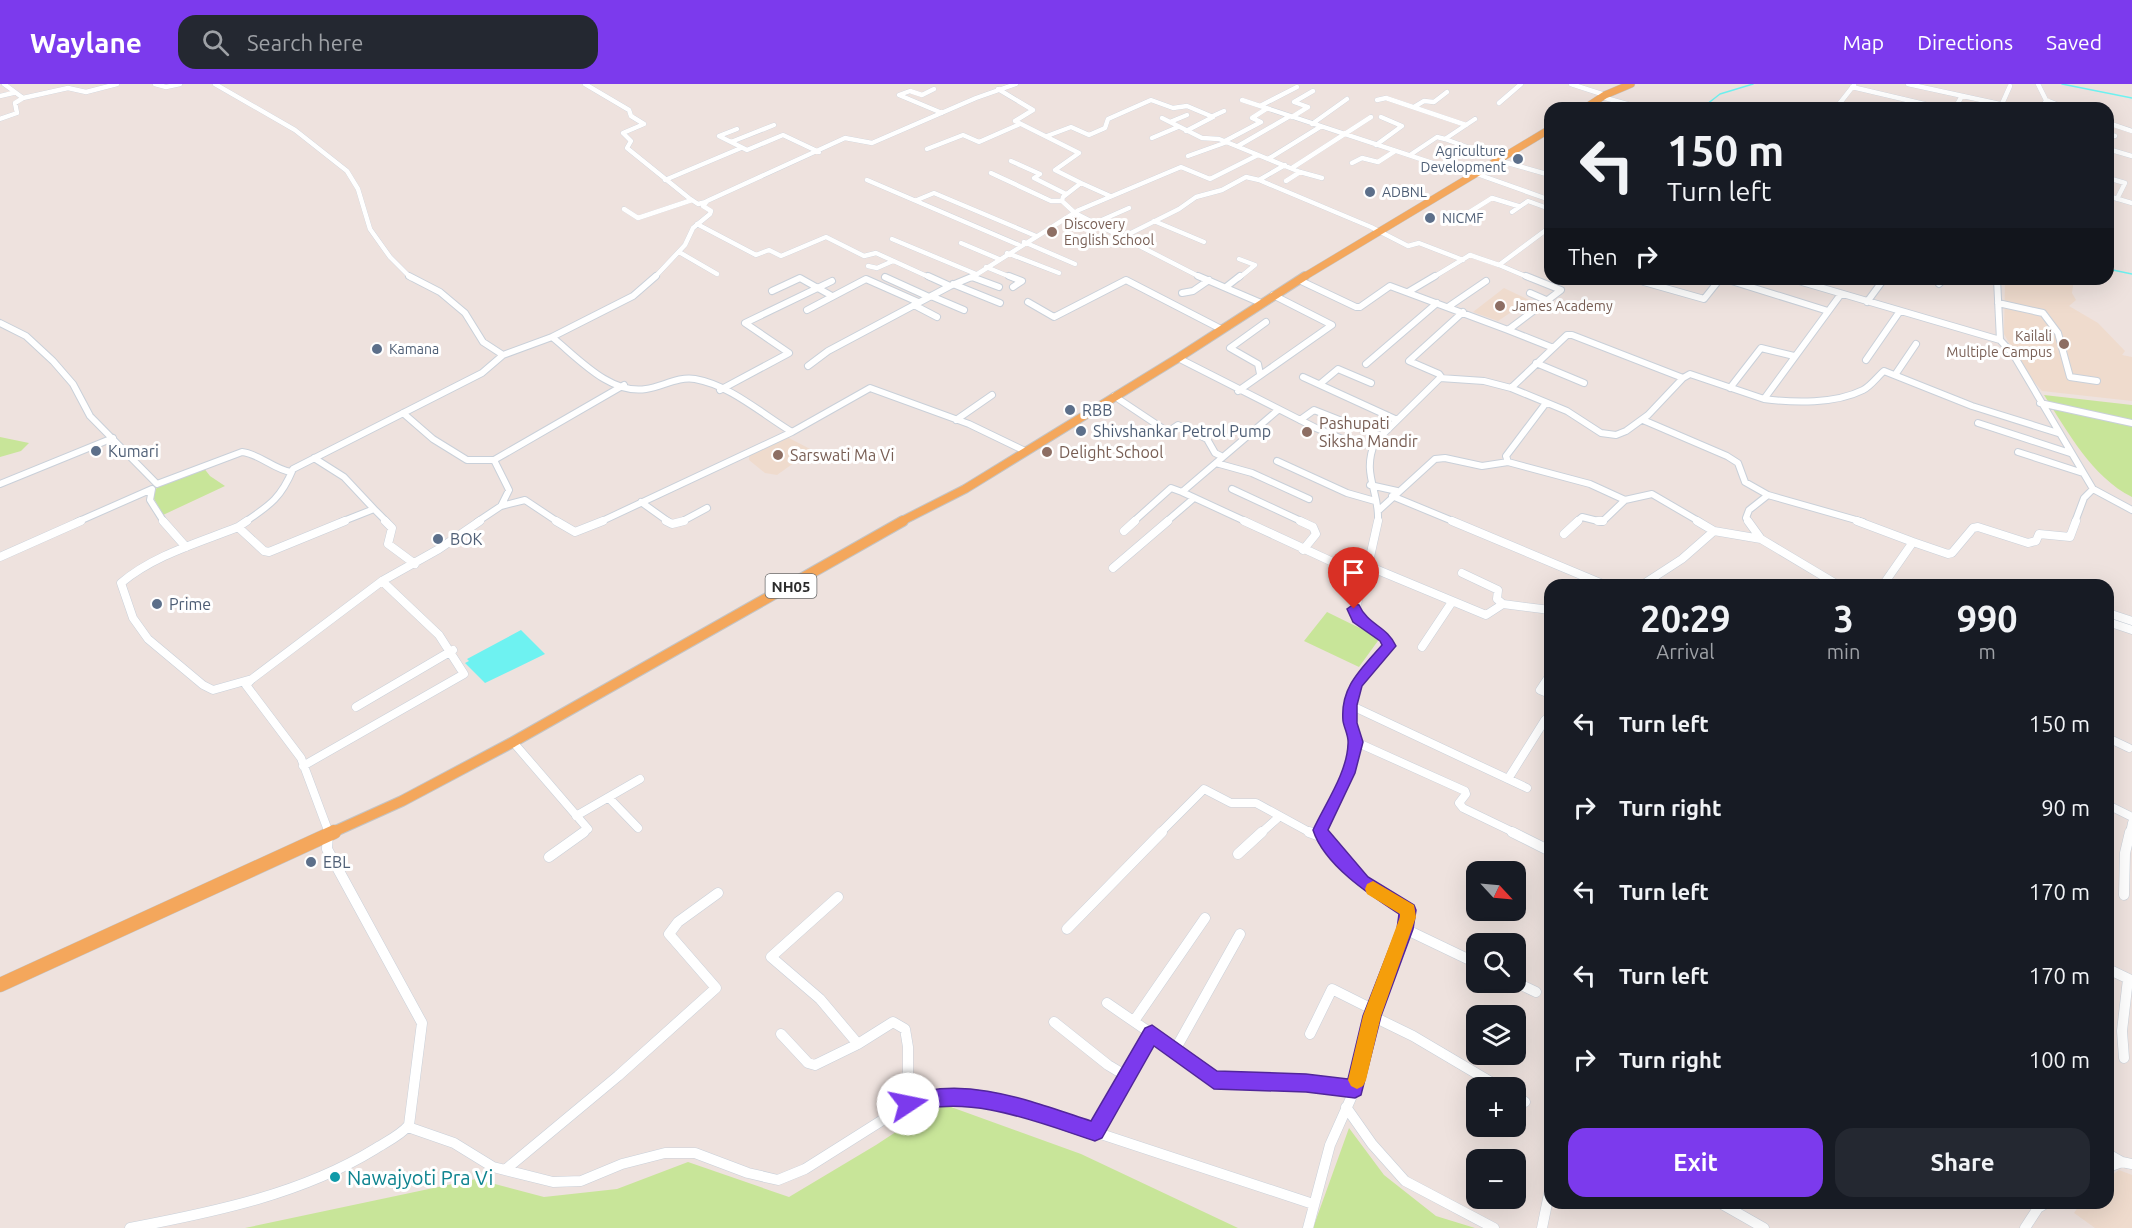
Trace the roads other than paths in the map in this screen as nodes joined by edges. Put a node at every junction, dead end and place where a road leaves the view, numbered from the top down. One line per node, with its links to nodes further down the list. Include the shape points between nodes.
1 (4, 84): 20 (street)
2 (117, 84): 24 (street, via 86,92 68,88)
3 (155, 84): 4 (street)
4 (180, 84)
5 (216, 84): 188 (street, via 295,130 347,171 358,189 370,229 390,257 411,278 440,292 465,313 483,342)
6 (585, 84): 91 (street, via 644,123 623,133 631,141 626,146)
7 (1016, 84): 17 (street)
8 (1521, 84): 37 (street)
9 (1571, 84): 22 (street)
10 (1631, 84): 22 (main road)
11 (1908, 84): 23 (street)
12 (2038, 84): 28 (street)
13 (1852, 85): 31 (street); 32 (street)
14 (2010, 86): 35 (street)
15 (1297, 87): 38 (street)
16 (934, 89): 42 (street, via 899,95)
17 (998, 89): 42 (street); 52 (street, via 1033,110 1016,119)
18 (1312, 91): 45 (street, via 1294,102 1308,107)
19 (1447, 92): 39 (street, via 1434,102 1424,101)
20 (12, 93): 21 (street); 24 (street)
21 (0, 96)
22 (1604, 96): 29 (main road); 30 (street)
23 (1962, 96): 33 (street); 34 (street)
24 (22, 98): 49 (street, via 15,103 17,114)
25 (1347, 99): 53 (street)
26 (1242, 100): 38 (street)
27 (1377, 100): 39 (street, via 1383,98)
28 (2046, 100): 36 (street)
29 (1594, 102)
30 (1622, 102)
31 (1840, 102)
32 (1918, 102)
33 (1958, 102)
34 (1992, 102)
35 (2003, 102)
36 (2051, 102)
37 (1499, 103)
38 (1260, 106): 40 (street)
39 (1414, 107): 55 (street)
40 (1266, 109): 45 (street); 68 (street, via 1252,118 1262,122)
41 (1224, 111): 44 (street)
42 (942, 112): 75 (street, via 872,143 844,138)
43 (1187, 115): 51 (street)
44 (1213, 116): 60 (street); 64 (street, via 1187,106 1173,108 1150,100 1108,119 1105,128 1089,135 1071,127)
45 (1291, 116): 53 (street); 70 (street)
46 (1371, 117): 63 (street)
47 (1381, 117): 69 (street, via 1402,126)
48 (1162, 118): 51 (street)
49 (0, 119)
50 (1475, 119): 55 (street)
51 (1170, 122): 57 (street)
52 (1020, 124): 64 (street); 72 (street, via 980,142 963,135)
53 (1312, 124): 58 (street)
54 (774, 125): 67 (street)
55 (1466, 125): 66 (street)
56 (2114, 125): 61 (street)
57 (1178, 127): 60 (street); 65 (street)
58 (1320, 127): 63 (street); 80 (street)
59 (737, 129): 67 (street, via 719,136)
60 (1186, 130): 68 (street, via 1208,140 1216,137)
61 (2132, 131)
62 (1544, 133): 81 (main road, NH05)
63 (1343, 134): 69 (street); 85 (street)
64 (1047, 136): 96 (street, via 1079,153 1055,170)
65 (1152, 138)
66 (1445, 139): 78 (street, via 1436,138); 81 (street)
67 (731, 142): 71 (street)
68 (1226, 142): 70 (street); 77 (street)
69 (1376, 145): 73 (street)
70 (1239, 146): 76 (street)
71 (741, 148): 75 (street, via 747,150 783,135); 91 (street)
72 (927, 149)
73 (1395, 151): 78 (street); 83 (street, via 1378,162 1358,158)
74 (2114, 151): 79 (street)
75 (819, 152): 104 (street)
76 (1258, 155): 80 (street); 98 (street, via 1210,179 1181,167)
77 (1188, 156)
78 (1410, 156): 89 (street)
79 (2132, 156)
80 (1268, 159): 84 (street)
81 (1498, 160): 88 (street); 89 (main road, NH05)
82 (1011, 161): 97 (street, via 1040,174 1034,178)
83 (1352, 163)
84 (1285, 165): 85 (street); 93 (street)
85 (1292, 168): 86 (street)
86 (1300, 172): 90 (street); 95 (street)
87 (991, 173): 105 (street, via 1051,201)
88 (1544, 173)
89 (1474, 175): 99 (street); 118 (main road, NH05)
90 (1322, 178)
91 (666, 180): 102 (street)
92 (867, 180): 103 (street)
93 (1259, 180): 113 (street, via 1243,178 1222,190 1196,197); 118 (street)
94 (2114, 180): 101 (street, via 2125,183)
95 (1286, 181)
96 (1081, 183): 97 (street); 98 (street)
97 (1066, 194): 105 (street)
98 (1110, 196): 112 (street)
99 (1544, 198)
100 (2114, 198): 101 (street)
101 (2117, 199): 106 (street)
102 (692, 200): 104 (street, via 698,204); 110 (street, via 638,218)
103 (917, 200): 119 (street, via 934,193); 124 (street)
104 (707, 201): 116 (street, via 703,206 711,214)
105 (1062, 201): 112 (street)
106 (2132, 203)
107 (1518, 206): 108 (street, via 1528,201); 111 (street); 115 (street, via 1492,198)
108 (1544, 206)
109 (1129, 207): 114 (street)
110 (624, 209)
111 (1512, 212)
112 (1075, 213): 114 (street); 119 (street)
113 (1154, 221): 120 (street); 122 (street)
114 (1095, 223): 120 (street)
115 (1452, 223)
116 (697, 224): 125 (street); 130 (street, via 756,255 769,250 781,256 826,237 864,256 876,253)
117 (1544, 231): 132 (street)
118 (1377, 232): 129 (street, via 1408,246 1419,243); 140 (main road, NH05)
119 (1036, 236): 124 (street)
120 (1121, 238): 139 (street)
121 (892, 239): 137 (street)
122 (1204, 242)
123 (962, 243): 127 (street)
124 (1022, 244): 126 (street); 131 (street)
125 (679, 252): 136 (street); 184 (street, via 633,296)
126 (1007, 253): 127 (street); 135 (street)
127 (999, 259): 134 (street)
128 (1239, 259): 155 (street, via 1255,265)
129 (1462, 260): 132 (street, via 1472,255); 158 (street)
130 (893, 261): 133 (street, via 877,268); 144 (street)
131 (1075, 264)
132 (1499, 264): 143 (street)
133 (868, 266)
134 (986, 267): 137 (street); 154 (street, via 1022,281)
135 (1059, 273)
136 (717, 274)
137 (974, 275): 144 (street); 153 (street)
138 (885, 278): 164 (street)
139 (1209, 280): 155 (street); 159 (street)
140 (1299, 280): 158 (street, via 1356,307 1390,285); 162 (main road, NH05)
141 (832, 281): 156 (street)
142 (1486, 281): 173 (street)
143 (1544, 283)
144 (952, 285): 164 (street); 169 (street)
145 (1549, 285): 165 (street, via 1561,290)
146 (1655, 285): 147 (street, via 1704,298)
147 (1715, 285)
148 (1744, 285): 176 (street)
149 (1810, 285): 152 (street)
150 (1880, 285): 167 (street)
151 (1996, 285): 172 (street)
152 (1813, 286): 161 (street)
153 (999, 287)
154 (1012, 287)
155 (1226, 287): 170 (street)
156 (818, 288): 157 (street, via 800,278); 163 (street); 207 (street, via 745,323 789,353)
157 (772, 291)
158 (1408, 292): 171 (street)
159 (1182, 293)
160 (1530, 293): 165 (street)
161 (1841, 294): 167 (street); 176 (street)
162 (1273, 295): 170 (main road, NH05); 195 (street, via 1332,325)
163 (832, 296): 168 (street, via 866,279); 174 (street)
164 (930, 296): 168 (street); 175 (street)
165 (1546, 300): 183 (street)
166 (1028, 302): 182 (street, via 1054,317 1126,280)
167 (1867, 302): 177 (street)
168 (916, 303): 179 (street); 194 (street)
169 (999, 303)
170 (1261, 303): 182 (main road, NH05)
171 (1437, 303): 173 (street); 193 (street)
172 (1998, 303): 185 (street); 200 (street, via 2043,312 2051,320 2070,377)
173 (1448, 307): 178 (street)
174 (807, 310)
175 (964, 310)
176 (1828, 311): 189 (street)
177 (1900, 311): 185 (street); 191 (street)
178 (1463, 312): 183 (street); 198 (street, via 1409,361)
179 (937, 317)
180 (1266, 322): 195 (street, via 1230,348 1258,364)
181 (0, 323): 225 (street, via 26,336 52,361 73,384 90,416)
182 (1221, 329): 190 (main road, NH05)
183 (1508, 330): 187 (street)
184 (552, 337): 188 (street); 204 (street, via 601,375)
185 (2000, 340): 213 (street, via 2013,354)
186 (1916, 344): 196 (street)
187 (1551, 347): 192 (street); 199 (street, via 1572,335)
188 (503, 355): 215 (street, via 482,373)
189 (1794, 356): 206 (street, via 1761,348); 211 (street)
190 (1178, 358): 208 (street); 210 (main road, NH05)
191 (1866, 360)
192 (1536, 363): 202 (street); 205 (street)
193 (1366, 364)
194 (808, 366)
195 (1260, 374): 208 (street)
196 (1895, 375): 211 (street, via 1882,371 1867,388 1845,396 1795,402); 223 (street, via 1972,406)
197 (1303, 377): 203 (street)
198 (1442, 378): 205 (street, via 1479,378); 218 (street)
199 (1683, 378): 206 (street, via 1690,374); 219 (street)
200 (2097, 381)
201 (1371, 383): 203 (street, via 1338,369)
202 (1584, 383)
203 (1320, 384): 218 (street)
204 (624, 385): 207 (street, via 641,390 691,378); 234 (street)
205 (1510, 388): 212 (street)
206 (1730, 388): 211 (street)
207 (720, 390): 222 (street)
208 (1238, 391): 214 (street)
209 (992, 395): 216 (street)
210 (1114, 396): 228 (main road, NH05); 232 (street, via 1169,431 1178,425 1208,439 1215,453)
211 (1764, 399)
212 (1546, 403): 219 (street, via 1609,435); 236 (street, via 1506,456)
213 (2040, 403): 221 (street); 223 (street)
214 (1278, 410): 217 (street); 232 (street)
215 (403, 412): 233 (street); 234 (street, via 433,439 467,460)
216 (956, 420): 222 (street, via 870,388); 228 (street)
217 (1300, 420): 224 (street, via 1314,410); 227 (street)
218 (1397, 420): 224 (street)
219 (1643, 420): 247 (street, via 1727,456 1737,463 1745,482)
220 (1978, 423): 230 (street)
221 (2132, 423)
222 (792, 432): 252 (street)
223 (2058, 433): 230 (street)
224 (1380, 436): 226 (street)
225 (113, 438): 240 (street); 242 (street)
226 (1375, 442): 227 (street); 231 (street)
227 (1359, 446): 231 (street)
228 (1025, 451): 291 (main road, NH05, via 965,489)
229 (2018, 452): 239 (street)
230 (2070, 453): 239 (street)
231 (1368, 454): 241 (street)
232 (1223, 457): 237 (street)
233 (314, 458): 238 (street); 255 (street, via 344,477)
234 (494, 460): 253 (street, via 509,490)
235 (1277, 461): 251 (street, via 1347,493)
236 (1508, 462): 246 (street, via 1482,466 1435,459); 250 (street, via 1590,484)
237 (1216, 463): 245 (street); 249 (street)
238 (291, 472): 242 (street, via 280,472 256,455 242,452); 258 (street, via 284,491 272,504)
239 (2083, 473): 244 (street)
240 (0, 484)
241 (1370, 485): 246 (street); 251 (street)
242 (154, 486): 264 (street, via 150,500 167,528); 266 (street)
243 (1232, 489): 265 (street, via 1313,527 1316,534)
244 (2093, 489): 256 (street); 263 (street, via 2084,498 2070,537 2039,534 2036,541 2028,543 1978,526 1948,554)
245 (1182, 492): 248 (street); 259 (street, via 1171,488)
246 (1394, 493): 257 (street); 272 (street)
247 (1768, 495): 262 (street, via 1749,510 1746,518); 263 (street, via 1882,528)
248 (1194, 498): 265 (street); 269 (street)
249 (1309, 499)
250 (1625, 500): 260 (street, via 1652,494); 261 (street, via 1602,522 1582,517)
251 (1375, 501): 257 (street)
252 (641, 502): 253 (street, via 575,532 525,500); 254 (street, via 670,525)
253 (501, 506): 267 (street)
254 (707, 508)
255 (374, 509): 258 (street, via 269,552); 267 (street, via 392,528 388,544)
256 (2132, 510)
257 (1378, 511): 268 (street)
258 (238, 527): 264 (street)
259 (1124, 531)
260 (1714, 531): 262 (street); 273 (street)
261 (1564, 534)
262 (1761, 539): 274 (street)
263 (1913, 542): 275 (street)
264 (186, 547): 286 (street, via 136,570 121,583 133,618 147,639 213,690)
265 (1303, 550): 271 (street)
266 (0, 557)
267 (415, 564): 276 (street)
268 (1368, 566): 271 (street); 277 (street)
269 (1113, 568)
270 (1462, 573): 278 (street, via 1498,590 1497,599)
271 (1363, 576): 287 (street, via 1354,614 1385,638 1389,646 1356,684)
272 (1591, 579)
273 (1651, 579)
274 (1828, 579)
275 (1886, 579)
276 (382, 581): 285 (street); 286 (street)
277 (1452, 602): 278 (street, via 1486,615); 284 (street)
278 (1503, 604): 279 (street)
279 (1544, 609)
280 (2114, 615): 281 (street)
281 (2132, 621)
282 (2114, 624): 283 (street)
283 (2132, 630)
284 (1422, 647)
285 (453, 650): 288 (street); 294 (street, via 464,674)
286 (252, 679): 294 (street, via 246,685)
287 (1350, 705): 292 (street); 296 (street)
288 (356, 708)
289 (1544, 722): 296 (street)
290 (2114, 740): 293 (street)
291 (513, 742): 300 (street); 305 (main road, NH05, via 402,801)
292 (1356, 742): 306 (street, via 1348,773 1321,830); 307 (street, via 1464,791 1459,803 1463,807)
293 (2131, 747)
294 (303, 766): 305 (street)
295 (640, 779): 298 (street)
296 (1508, 779): 297 (street)
297 (1527, 788)
298 (609, 798): 300 (street); 304 (street)
299 (2114, 808): 302 (street)
300 (576, 816): 309 (street, via 588,829)
301 (1280, 816): 306 (street); 308 (street); 314 (street, via 1256,803 1240,806 1221,800 1204,789)
302 (2132, 817)
303 (2132, 823): 311 (street, via 2125,853)
304 (638, 828)
305 (328, 834): 320 (main road, NH05); 338 (street, via 327,849 422,1023)
306 (1323, 837): 315 (street, via 1362,882 1408,910)
307 (1544, 848)
308 (1238, 854)
309 (549, 857)
310 (718, 893): 340 (street, via 678,922 669,934 716,988)
311 (2124, 895)
312 (838, 897): 330 (street, via 771,957 820,999)
313 (1205, 918): 325 (street)
314 (1067, 929)
315 (1405, 929): 317 (street); 324 (street)
316 (1240, 934): 331 (street)
317 (1466, 958)
318 (2114, 972): 319 (street)
319 (2130, 980): 332 (street, via 2120,1046)
320 (0, 985)
321 (1526, 987): 322 (street)
322 (1536, 992)
323 (1107, 1003): 325 (street)
324 (1373, 1013): 329 (street, via 1332,989); 334 (street); 335 (street)
325 (1134, 1021): 328 (street)
326 (1054, 1022): 333 (street)
327 (781, 1034): 330 (street, via 808,1063 815,1065)
328 (1152, 1034): 331 (street); 333 (street)
329 (1310, 1034)
330 (858, 1044): 336 (street, via 893,1022 905,1029 909,1047)
331 (1175, 1050): 335 (street, via 1214,1080)
332 (2124, 1058)
333 (1128, 1077): 339 (street)
334 (1482, 1077)
335 (1355, 1089): 337 (street)
336 (908, 1104): 339 (street, via 923,1099 995,1100); 340 (street, via 806,1169 778,1180 695,1153 665,1153 622,1164 581,1181 553,1182)
337 (1346, 1107): 341 (street); 347 (street, via 1405,1181)
338 (408, 1127): 340 (street, via 454,1143); 345 (street, via 369,1154 289,1188 193,1216)
339 (1095, 1132): 341 (street)
340 (505, 1170)
341 (1313, 1204): 346 (street)
342 (1546, 1209): 348 (street)
343 (1731, 1209): 349 (street)
344 (2037, 1209): 350 (street)
345 (130, 1228)
346 (1308, 1228)
347 (1494, 1228)
348 (1542, 1228)
349 (1764, 1228)
350 (2025, 1228)

